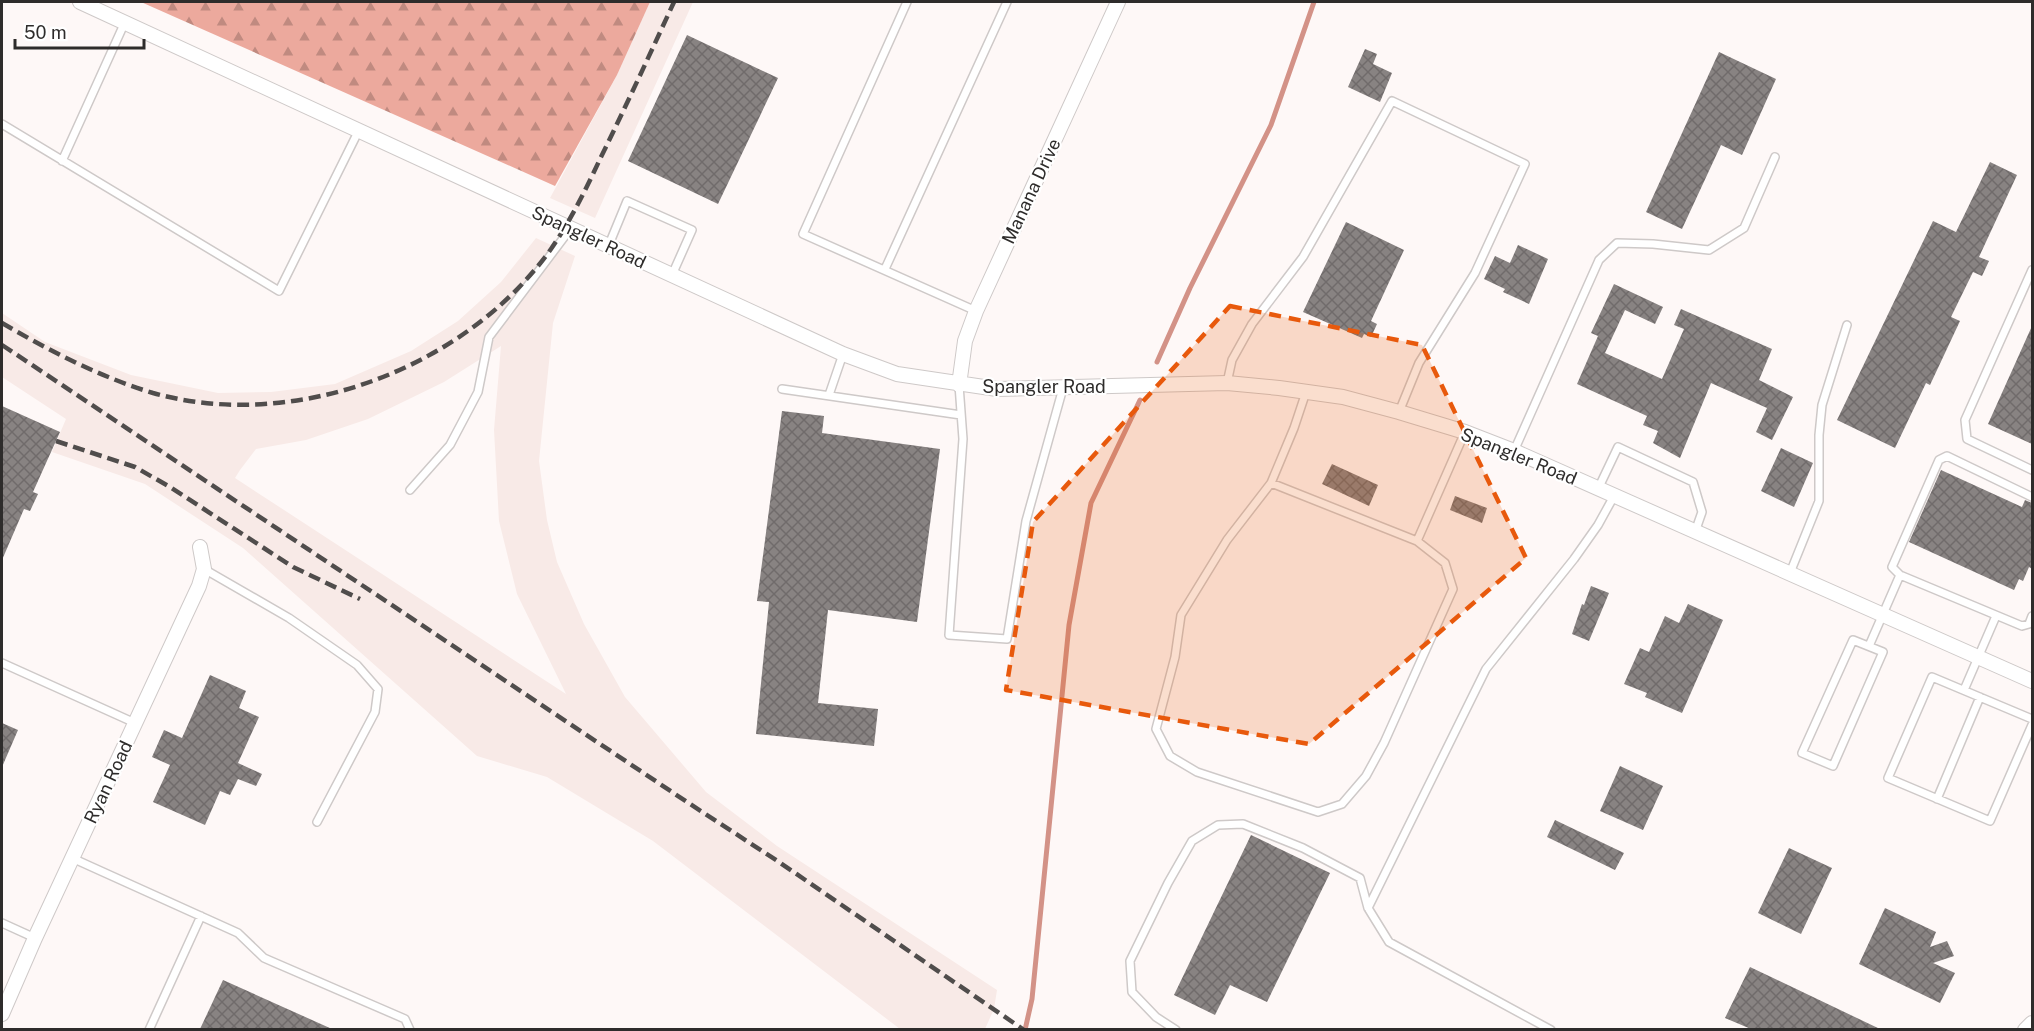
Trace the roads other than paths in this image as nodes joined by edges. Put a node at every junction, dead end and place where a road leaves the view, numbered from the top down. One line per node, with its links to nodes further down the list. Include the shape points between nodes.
1 (80, 2): 5 (street, Spangler Road)
2 (907, 2): 12 (lane, via 803,234)
3 (1007, 2): 12 (lane)
4 (1118, 2): 15 (street, Manana Drive)
5 (125, 22): 7 (street, Spangler Road); 9 (lane)
6 (2, 124): 9 (lane)
7 (359, 130): 9 (lane, via 279,291); 10 (street, Spangler Road)
8 (1775, 158): 27 (lane, via 1744,228 1709,250 1617,243 1599,260)
9 (62, 161)
10 (571, 228): 11 (street, Spangler Road); 31 (lane, via 489,337 478,392 450,445)
11 (609, 247): 14 (street, Spangler Road); 14 (lane, via 627,201 693,230)
12 (885, 269): 15 (lane)
13 (2032, 270): 28 (lane, via 1965,420 1967,439)
14 (672, 275): 17 (street, Spangler Road)
15 (976, 310): 19 (street, Manana Drive, via 964,341)
16 (1847, 325): 38 (lane, via 1822,405 1819,501)
17 (843, 354): 19 (street, Spangler Road, via 897,375); 23 (lane)
18 (1227, 383): 20 (street, Spangler Road); 22 (street, Spangler Road); 24 (lane, via 1232,360 1252,324 1303,257 1392,101 1525,164 1475,273 1419,363)
19 (959, 385): 20 (street, Spangler Road); 25 (lane)
20 (1063, 388): 25 (lane, via 1026,521 1006,639 949,635 963,439)
21 (782, 389): 23 (lane)
22 (1306, 392): 24 (street, Spangler Road); 29 (lane)
23 (829, 395): 25 (lane)
24 (1399, 412): 26 (street, Spangler Road)
25 (961, 415)
26 (1465, 432): 27 (street, Spangler Road); 35 (lane)
27 (1514, 451): 30 (street, Spangler Road)
28 (2032, 470)
29 (1271, 483): 35 (lane); 35 (lane, via 1227,540 1181,615 1175,657 1156,729 1170,756 1197,772 1318,812 1342,804 1366,776 1384,743 1453,589 1445,563)
30 (1598, 489): 32 (street, Spangler Road); 34 (lane, via 1618,447 1626,450 1694,482 1702,512)
31 (410, 490)
32 (1614, 496): 34 (street, Spangler Road); 55 (lane, via 1574,559 1486,669)
33 (2032, 497): 39 (lane, via 1947,456 1939,460 1892,567)
34 (1695, 532): 38 (street, Spangler Road)
35 (1417, 541)
36 (200, 547): 37 (street)
37 (204, 569): 50 (street, Ryan Road); 53 (lane, via 289,618 357,665 378,689 375,712)
38 (1790, 573): 40 (street, Spangler Road)
39 (1900, 575): 40 (lane); 41 (lane)
40 (1883, 613): 43 (lane); 44 (street, Spangler Road)
41 (1996, 616): 42 (lane, via 2022,626 2029,624); 44 (lane)
42 (2032, 616)
43 (1869, 646): 43 (lane, via 1853,640 1802,753 1833,766 1883,652)
44 (1979, 656): 46 (street, Spangler Road); 47 (lane)
45 (2, 663): 50 (lane)
46 (2032, 681)
47 (1964, 690): 48 (lane); 52 (lane, via 1932,677 1888,778)
48 (1980, 697): 49 (lane); 52 (lane)
49 (2032, 719)
50 (135, 723): 54 (street, Ryan Road)
51 (2032, 724): 52 (lane, via 1990,821)
52 (1937, 799)
53 (316, 822)
54 (72, 858): 56 (lane); 58 (street, Ryan Road)
55 (1368, 908): 63 (lane, via 1360,878 1304,848 1243,824 1218,825 1209,830 1192,842 1130,961 1132,992 1156,1017); 64 (lane, via 1389,942)
56 (201, 916): 61 (lane); 62 (lane, via 238,933 264,958 405,1019)
57 (2, 923): 58 (lane)
58 (35, 938): 59 (street, Ryan Road)
59 (2, 1014)
60 (2032, 1023): 65 (street)
61 (149, 1029)
62 (410, 1029)
63 (1176, 1029)
64 (1551, 1029)
65 (2025, 1029)

